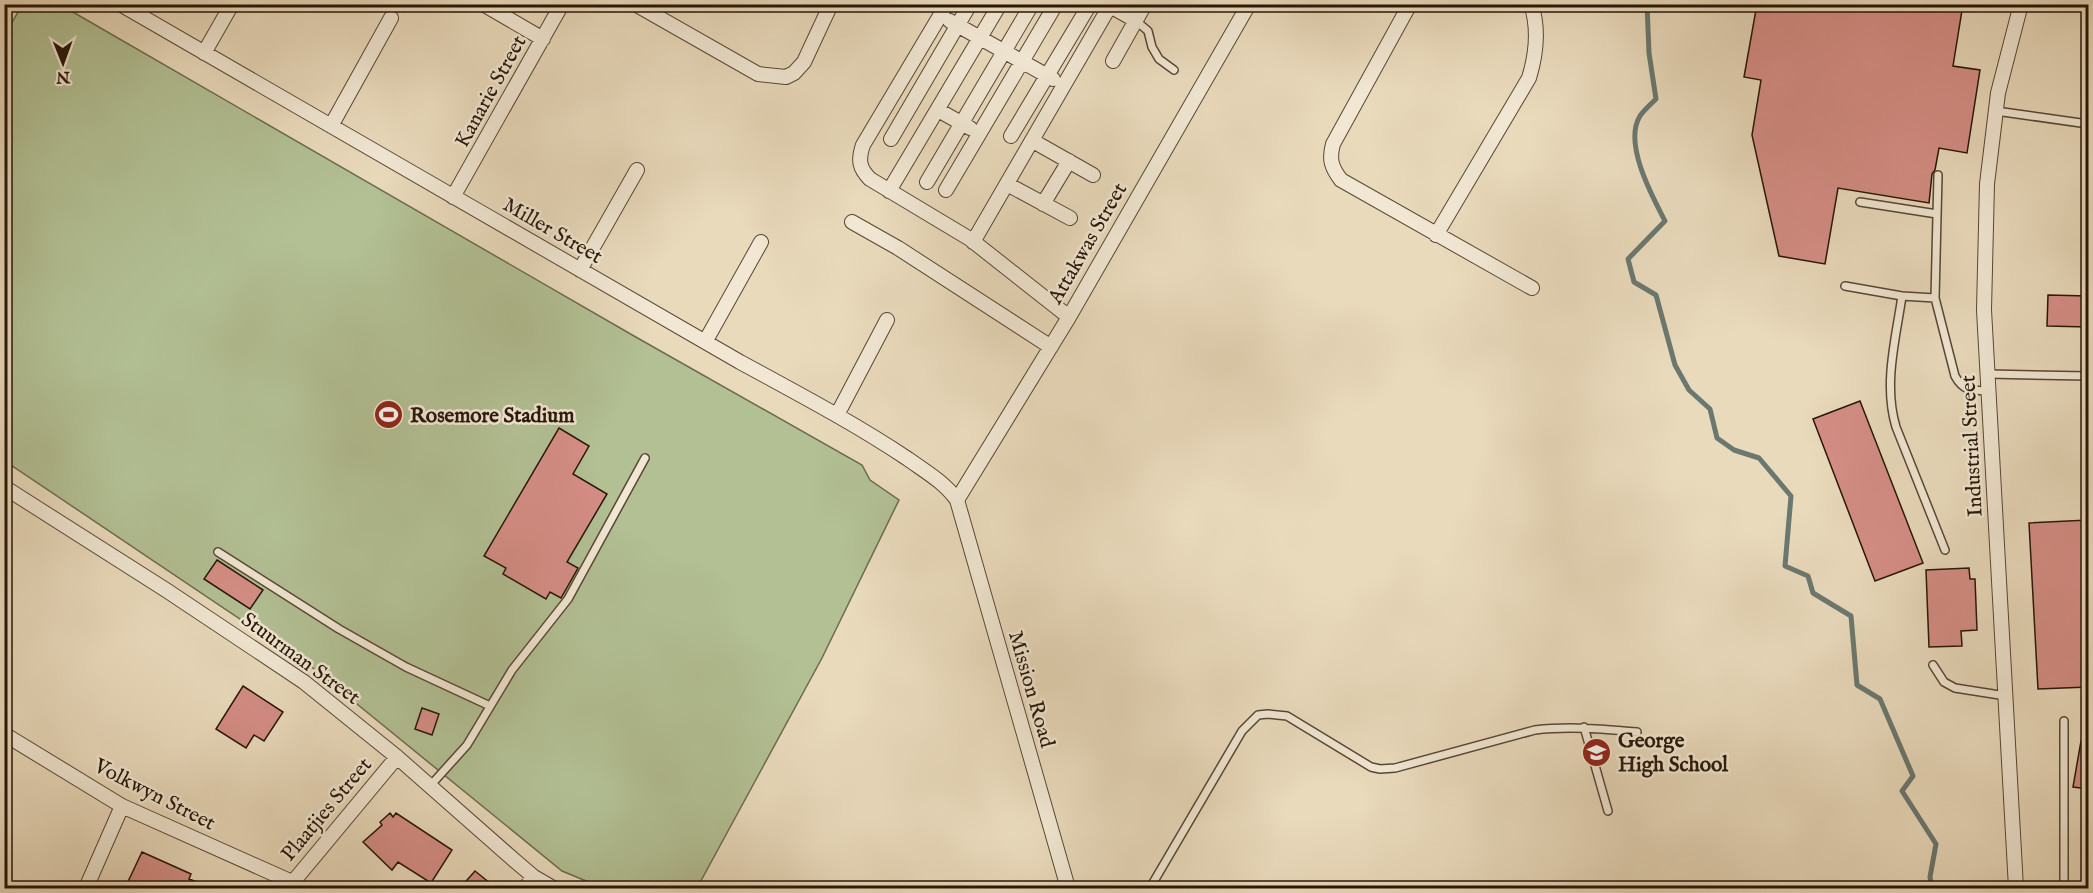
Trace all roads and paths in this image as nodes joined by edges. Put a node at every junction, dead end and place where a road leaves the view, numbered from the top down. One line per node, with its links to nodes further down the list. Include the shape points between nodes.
1 (120, 4): 25 (street, Miller Street)
2 (232, 4): 25 (street)
3 (483, 4): 23 (street)
4 (562, 4): 23 (street, Kanarie Street)
5 (635, 4): 6 (street, via 758,74 774,77 786,77 804,62)
6 (831, 4)
7 (970, 4): 21 (street)
8 (1000, 4): 22 (street)
9 (1032, 4): 24 (street)
10 (1056, 4): 27 (street)
11 (1090, 4): 31 (street)
12 (1145, 4): 20 (street)
13 (1249, 4): 65 (street, Attakwas Street)
14 (1410, 4): 57 (street, via 1333,144 1331,164 1341,180)
15 (1531, 4): 57 (street, via 1536,31 1529,78)
16 (2021, 4): 35 (street, Industrial Street)
17 (1111, 5): 20 (street); 32 (street)
18 (943, 10): 21 (street); 28 (street)
19 (391, 18): 38 (street)
20 (1135, 20): 26 (street); 29 (lane, via 1148,31 1159,59)
21 (958, 25): 22 (street); 30 (street)
22 (980, 38): 24 (street); 33 (street)
23 (543, 39): 51 (street, Kanarie Street)
24 (1004, 51): 27 (street); 36 (street)
25 (204, 53): 38 (street, Miller Street)
26 (1113, 61)
27 (1022, 62): 31 (street); 39 (street)
28 (911, 64): 30 (street); 50 (street, via 860,156 864,172)
29 (1174, 70)
30 (929, 75): 33 (street); 41 (street)
31 (1048, 76): 32 (street); 40 (street)
32 (1066, 86): 42 (street)
33 (951, 88): 34 (street)
34 (938, 110): 36 (street); 50 (street)
35 (1996, 111): 37 (lane); 69 (street, Industrial Street, via 1987,184 1984,310)
36 (962, 124): 39 (street); 47 (street)
37 (2088, 124)
38 (331, 126): 51 (street, Miller Street)
39 (979, 134): 49 (street)
40 (1011, 136)
41 (891, 139)
42 (1033, 141): 43 (street); 48 (street)
43 (1069, 161): 45 (street); 53 (street)
44 (637, 170): 60 (street)
45 (1093, 175)
46 (1938, 176): 54 (lane)
47 (927, 182)
48 (1008, 184): 53 (street); 59 (street)
49 (946, 190)
50 (889, 191): 59 (street)
51 (453, 198): 60 (street, Miller Street)
52 (1860, 202): 54 (lane)
53 (1043, 204): 55 (street)
54 (1937, 214): 64 (lane)
55 (1070, 218)
56 (852, 222): 68 (street)
57 (1436, 235): 62 (street)
58 (761, 242): 67 (street)
59 (974, 242): 65 (street)
60 (580, 270): 67 (street, Miller Street)
61 (1845, 286): 63 (lane)
62 (1532, 288)
63 (1902, 296): 64 (lane); 76 (lane, via 1890,378 1891,404 1896,427)
64 (1935, 298): 71 (lane, via 1955,376 1961,386 1970,390)
65 (1069, 317): 68 (street, Attakwas Street)
66 (887, 320): 72 (street)
67 (705, 342): 72 (street, Miller Street)
68 (1051, 347): 75 (street, Attakwas Street)
69 (1988, 374): 70 (lane); 71 (street, Industrial Street)
70 (2088, 376)
71 (1989, 391): 79 (street, Industrial Street)
72 (837, 415): 75 (street, Miller Street, via 940,482)
73 (645, 458): 80 (lane, via 568,599 512,670)
74 (4, 487): 85 (street, Stuurman Street, via 259,650)
75 (957, 501): 94 (street, Mission Road)
76 (1945, 550)
77 (218, 552): 80 (lane, via 406,667)
78 (1933, 666): 79 (lane, via 1944,682 1955,688)
79 (2006, 696): 96 (street, Industrial Street)
80 (490, 706): 86 (lane, via 467,745)
81 (2064, 721): 97 (lane)
82 (1584, 728): 83 (lane); 88 (lane); 95 (lane, via 1535,730 1380,769 1287,716 1258,715 1242,731)
83 (1637, 732)
84 (4, 734): 87 (street, Volkwyn Street)
85 (397, 757): 86 (street, Stuurman Street); 90 (street, Plaatjies Street)
86 (429, 786): 89 (street, Stuurman Street)
87 (122, 806): 90 (street, Volkwyn Street); 91 (street)
88 (1608, 811)
89 (534, 877): 92 (street); 93 (street, Stuurman Street)
90 (290, 885)
91 (86, 888)
92 (525, 888)
93 (553, 888)
94 (1068, 888)
95 (1150, 888)
96 (2016, 888)
97 (2064, 888)

